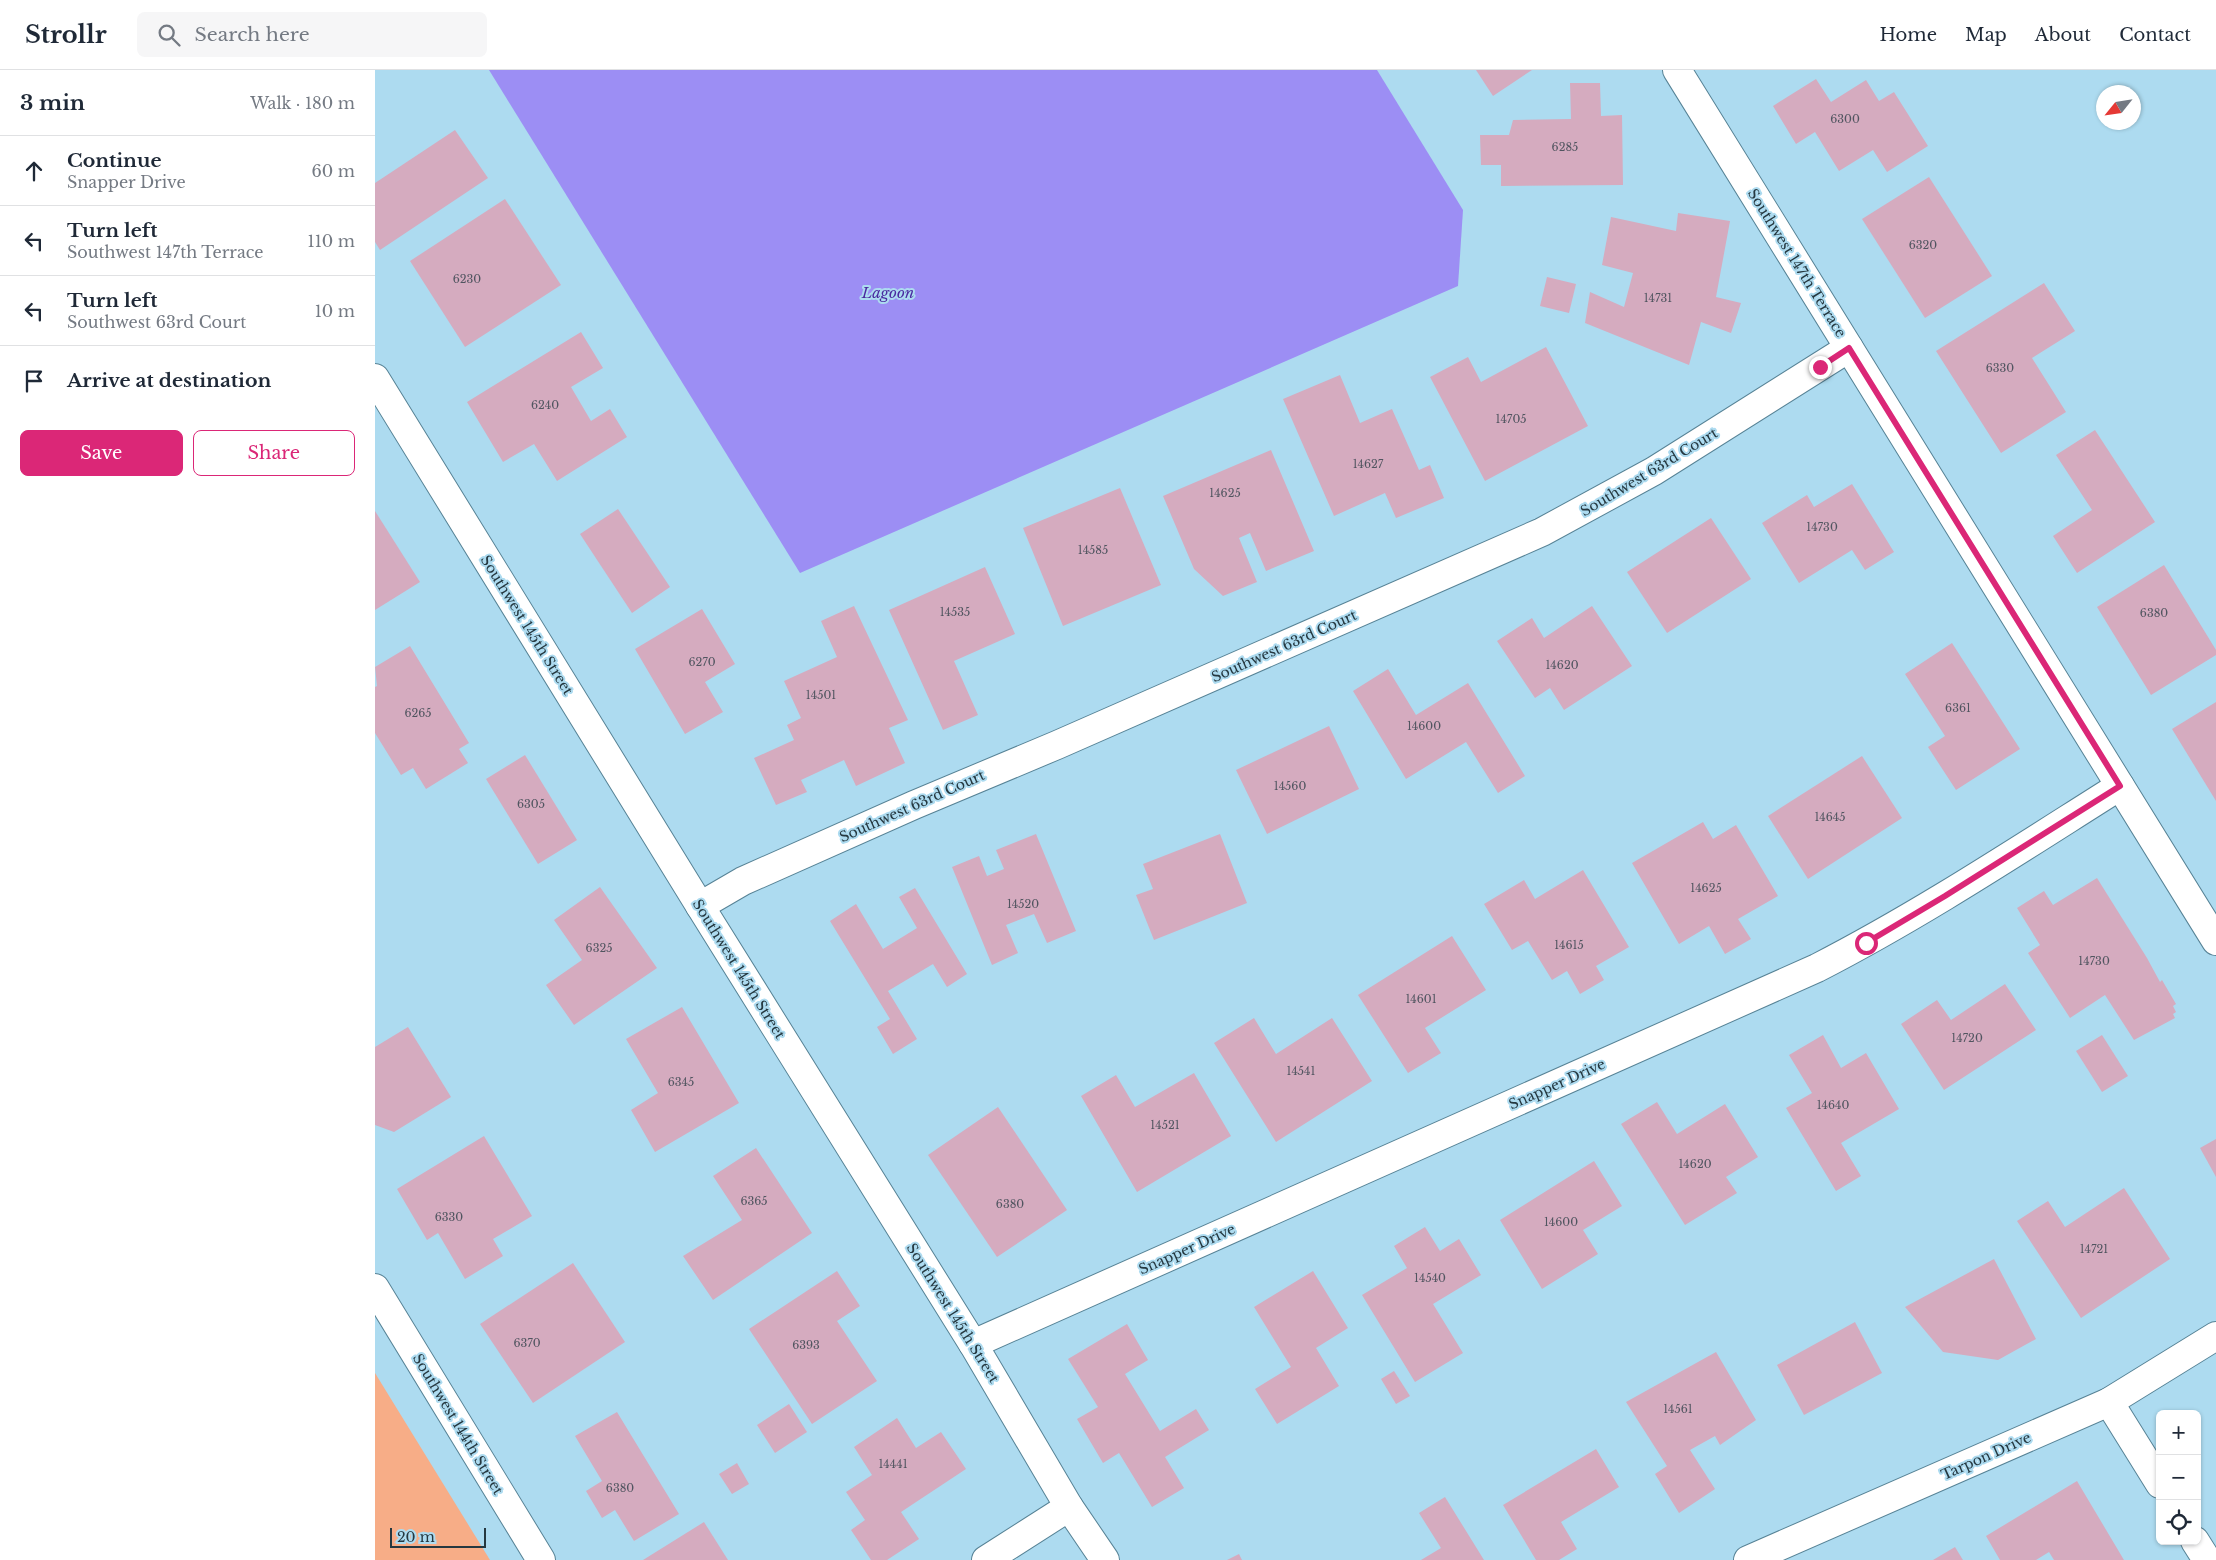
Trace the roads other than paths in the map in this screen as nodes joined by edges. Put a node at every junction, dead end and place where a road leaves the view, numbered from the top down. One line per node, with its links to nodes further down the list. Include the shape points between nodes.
1 (1677, 70): 2 (street, Southwest 147th Terrace)
2 (1849, 348): 4 (street, Southwest 147th Terrace); 5 (street, Southwest 63rd Court, via 1654,472 1542,532 914,805 743,881)
3 (375, 378): 5 (street, Southwest 145th Street)
4 (2120, 786): 6 (street, Southwest 147th Terrace); 9 (street, Snapper Drive, via 1945,896 1817,968)
5 (700, 906): 9 (street, Southwest 145th Street)
6 (2216, 941)
7 (375, 1288): 14 (street, Southwest 144th Street)
8 (2216, 1336): 10 (street, Tarpon Drive)
9 (973, 1344): 12 (street, Southwest 145th Street)
10 (2109, 1402): 11 (street); 17 (street, Tarpon Drive)
11 (2156, 1478)
12 (1069, 1507): 15 (street); 16 (street, Southwest 145th Street)
13 (2198, 1545): 18 (street)
14 (541, 1560)
15 (987, 1560)
16 (1105, 1560)
17 (1748, 1560)
18 (2207, 1560)

